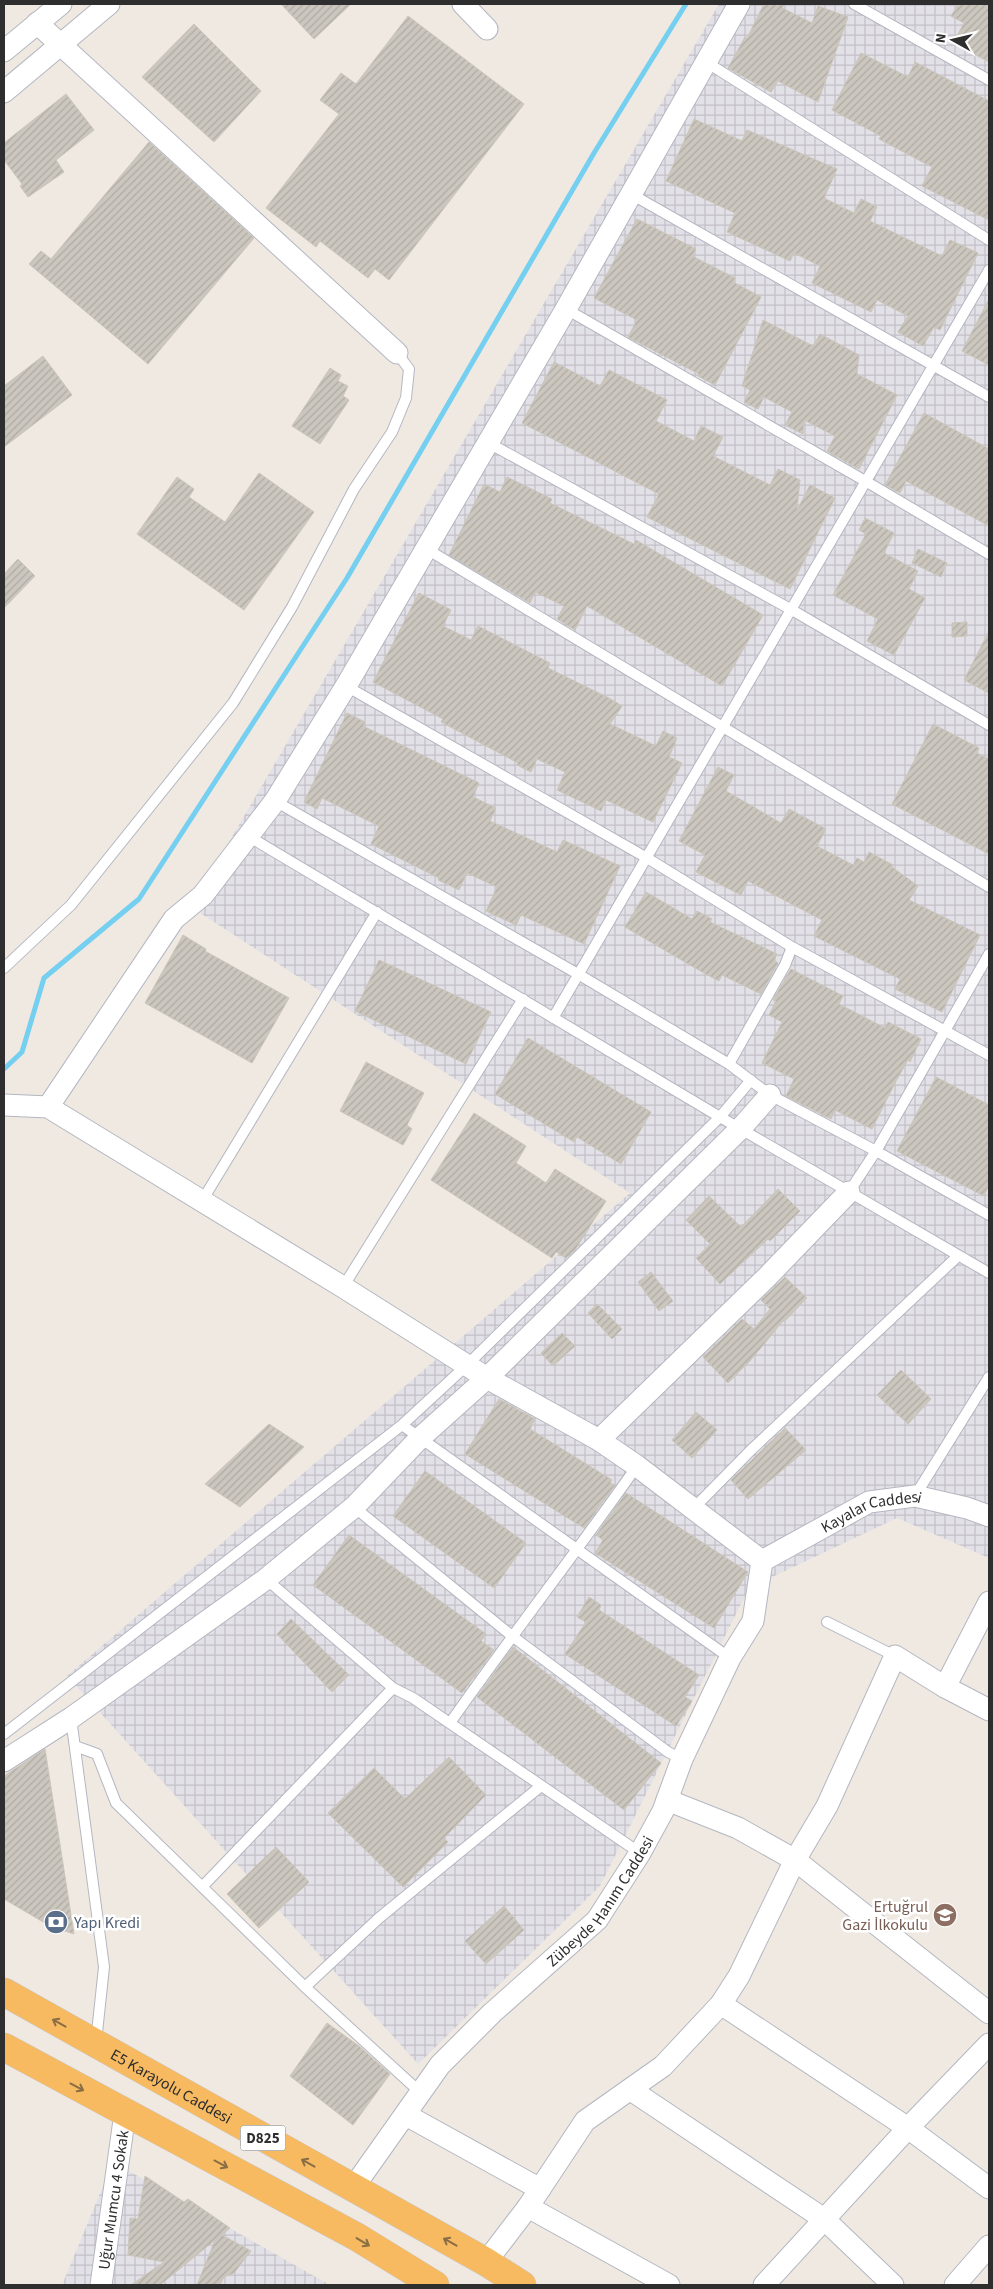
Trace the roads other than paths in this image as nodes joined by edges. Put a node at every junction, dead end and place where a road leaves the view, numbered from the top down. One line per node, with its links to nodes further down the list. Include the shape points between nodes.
1 (61, 4): 6 (street)
2 (109, 4): 8 (street)
3 (463, 4): 7 (street)
4 (739, 4): 10 (street)
5 (854, 4): 11 (lane)
6 (37, 23): 8 (street); 9 (street)
7 (487, 29)
8 (60, 45): 12 (street); 17 (street)
9 (4, 51)
10 (706, 62): 13 (street); 14 (lane)
11 (989, 80)
12 (4, 92)
13 (631, 194): 16 (street); 18 (lane)
14 (989, 240)
15 (989, 270): 18 (lane)
16 (566, 309): 20 (street); 21 (lane)
17 (398, 354): 35 (lane, via 408,369 406,398 392,432 354,488 292,607 233,702 71,905)
18 (935, 365): 19 (lane); 21 (lane)
19 (989, 396)
20 (487, 442): 22 (street); 24 (lane)
21 (867, 482): 23 (lane); 24 (lane)
22 (425, 548): 25 (street); 27 (lane)
23 (989, 554)
24 (792, 610): 26 (lane); 27 (lane)
25 (346, 686): 28 (street); 30 (lane)
26 (989, 725)
27 (723, 727): 30 (lane); 31 (lane)
28 (275, 801): 29 (street); 36 (lane)
29 (248, 836): 32 (lane); 45 (street, via 203,895 174,919)
30 (648, 858): 33 (lane); 36 (lane)
31 (989, 887)
32 (377, 912): 37 (lane); 50 (lane)
33 (792, 947): 39 (lane); 41 (lane)
34 (989, 954): 39 (lane)
35 (4, 968)
36 (578, 974): 38 (lane); 41 (lane)
37 (523, 999): 38 (lane); 54 (lane)
38 (553, 1018): 46 (lane)
39 (945, 1030): 40 (lane); 48 (lane)
40 (989, 1055)
41 (729, 1064): 42 (lane)
42 (751, 1080): 43 (lane); 46 (lane)
43 (770, 1095): 47 (street); 48 (lane)
44 (4, 1105): 45 (street)
45 (48, 1107): 50 (street)
46 (720, 1117): 47 (lane); 55 (lane)
47 (740, 1129): 49 (lane); 57 (street)
48 (876, 1151): 49 (lane); 51 (lane)
49 (849, 1192): 52 (lane); 60 (street, via 767,1277)
50 (202, 1201): 54 (street)
51 (989, 1216)
52 (958, 1256): 53 (lane); 64 (lane, via 751,1450)
53 (989, 1273)
54 (343, 1287): 55 (street)
55 (467, 1365): 57 (street); 58 (lane)
56 (989, 1376): 62 (lane)
57 (487, 1378): 59 (street); 60 (street)
58 (402, 1425): 59 (lane); 79 (lane)
59 (420, 1438): 63 (street); 66 (lane)
60 (598, 1440): 61 (street)
61 (637, 1466): 64 (street); 66 (lane)
62 (915, 1496): 65 (street, Kayalar Caddesi); 67 (street, Kayalar Caddesi, via 869,1502)
63 (354, 1507): 68 (street); 71 (lane)
64 (692, 1510): 67 (street)
65 (989, 1516)
66 (578, 1550): 71 (lane); 73 (lane)
67 (762, 1561): 73 (street, Zübeyde Hanım Caddesi, via 753,1622)
68 (266, 1579): 75 (lane); 77 (street)
69 (989, 1602): 74 (street)
70 (827, 1622): 72 (lane)
71 (512, 1636): 78 (lane); 81 (lane, via 668,1752)
72 (895, 1656): 74 (street); 86 (street, via 827,1806)
73 (730, 1658): 81 (street, Zübeyde Hanım Caddesi)
74 (945, 1687): 76 (street)
75 (393, 1688): 78 (lane); 87 (lane)
76 (989, 1710)
77 (71, 1718): 80 (lane); 82 (street)
78 (450, 1723): 83 (lane)
79 (4, 1734)
80 (75, 1746): 87 (lane, via 97,1754 116,1804); 92 (lane, via 104,1967)
81 (682, 1759): 84 (street, Zübeyde Hanım Caddesi)
82 (4, 1761)
83 (541, 1786): 85 (lane); 88 (lane, via 379,1918)
84 (667, 1800): 85 (street, Zübeyde Hanım Caddesi); 86 (street, via 738,1828)
85 (640, 1853): 96 (street, Zübeyde Hanım Caddesi, via 597,1920 492,2013 440,2065)
86 (795, 1860): 90 (street); 91 (street)
87 (203, 1886): 88 (lane)
88 (305, 1987): 96 (lane)
89 (4, 1992): 92 (highway, E5 Karayolu Caddesi / D825, one-way to 89)
90 (721, 2004): 95 (street, via 663,2066); 99 (street)
91 (989, 2014)
92 (96, 2044): 100 (highway, E5 Karayolu Caddesi / D825, one-way to 92)
93 (989, 2044): 99 (street)
94 (4, 2047): 97 (highway, D825, one-way to 97)
95 (631, 2090): 102 (street, via 585,2121); 104 (street)
96 (421, 2093): 98 (street, Zübeyde Hanım Caddesi)
97 (125, 2113): 107 (street, Uğur Mumcu 4 Sokak); 108 (highway, D825, one-way to 108, via 357,2238)
98 (406, 2115): 100 (street, Zübeyde Hanım Caddesi); 102 (street)
99 (908, 2128): 101 (street); 104 (street)
100 (353, 2188): 106 (highway, E5 Karayolu Caddesi / D825, one-way to 100)
101 (989, 2188)
102 (540, 2189): 103 (street)
103 (528, 2208): 106 (street); 110 (street)
104 (824, 2219): 111 (street); 112 (street)
105 (989, 2246): 113 (street)
106 (486, 2262): 109 (highway, E5 Karayolu Caddesi / D825)
107 (102, 2285)
108 (436, 2285)
109 (522, 2285)
110 (668, 2285)
111 (764, 2285)
112 (893, 2285)
113 (954, 2285)

